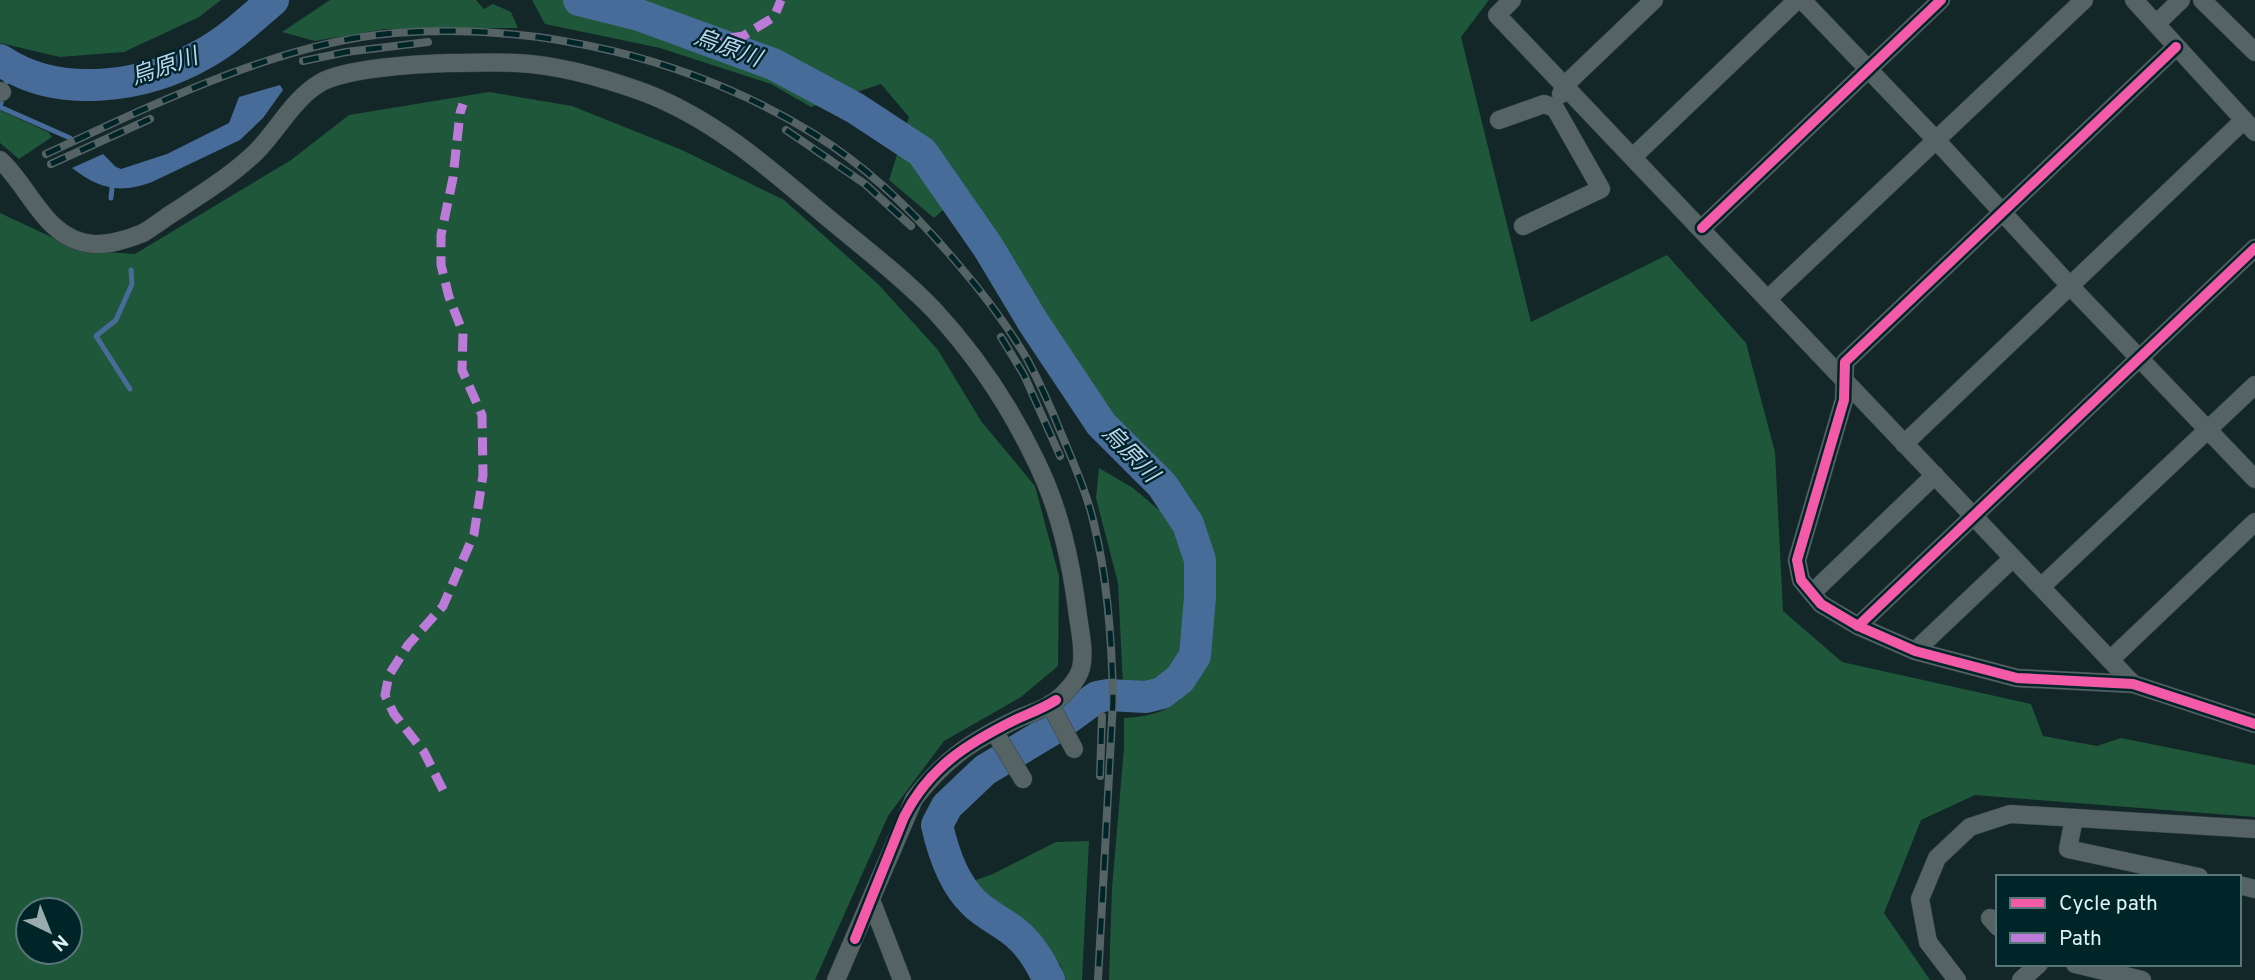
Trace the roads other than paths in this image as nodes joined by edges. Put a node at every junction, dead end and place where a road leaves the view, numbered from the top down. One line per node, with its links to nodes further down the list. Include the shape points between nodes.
1 (1512, 0): 13 (street, via 1497,15)
2 (1654, 0): 13 (street)
3 (1800, 0): 12 (street); 18 (street)
4 (1941, 0): 12 (street)
5 (2084, 0): 17 (street)
6 (2134, 0): 9 (street)
7 (2181, 0): 9 (street)
8 (2202, 0): 10 (street)
9 (2156, 24): 11 (street)
10 (2252, 43)
11 (2176, 47): 16 (street); 20 (street)
12 (1868, 69): 17 (street); 22 (street)
13 (1565, 85): 14 (street); 18 (street)
14 (1555, 108): 15 (street, via 1544,104); 21 (street, via 1601,189)
15 (1499, 120)
16 (2249, 126): 24 (street)
17 (1937, 141): 20 (street); 25 (street)
18 (1634, 156): 22 (street)
19 (0, 160): 42 (street, via 52,226 67,238 94,244 143,233 223,181 321,82 351,74 419,64 520,63 574,71 678,107 764,163 931,307 1021,430 1048,486 1066,541 1075,593 1080,669)
20 (2002, 212): 24 (street); 27 (street, via 1845,362)
21 (1522, 226)
22 (1702, 228): 25 (street)
23 (2255, 248): 26 (street)
24 (2071, 287): 26 (street); 30 (street)
25 (1769, 298): 27 (street)
26 (2140, 358): 29 (street); 33 (street)
27 (1843, 379): 30 (street); 37 (street, via 1844,400 1797,560 1801,580)
28 (2255, 385): 29 (street)
29 (2209, 429): 32 (street); 36 (street)
30 (1904, 443): 31 (street)
31 (1935, 475): 33 (street); 37 (street)
32 (2255, 479)
33 (1974, 516): 35 (street); 38 (street)
34 (2255, 522): 40 (street)
35 (2013, 558): 36 (street); 39 (street)
36 (2042, 587): 40 (street)
37 (1812, 593): 38 (street, via 1821,604)
38 (1858, 626): 39 (street)
39 (1915, 651): 41 (street, via 2017,678)
40 (2110, 660): 41 (street)
41 (2133, 684): 43 (street)
42 (1053, 706): 44 (street); 45 (street)
43 (2255, 724)
44 (996, 734): 46 (street); 50 (street, via 952,756 914,799)
45 (1072, 744)
46 (1023, 779)
47 (2074, 818): 48 (street); 49 (street, via 2068,849); 54 (street, via 2010,814 1970,827 1937,858 1920,899 1927,942)
48 (2255, 829)
49 (2190, 875)
50 (871, 900): 52 (street); 53 (street)
51 (2083, 966): 55 (street)
52 (836, 980)
53 (902, 980)
54 (1957, 980)
55 (2142, 980)

